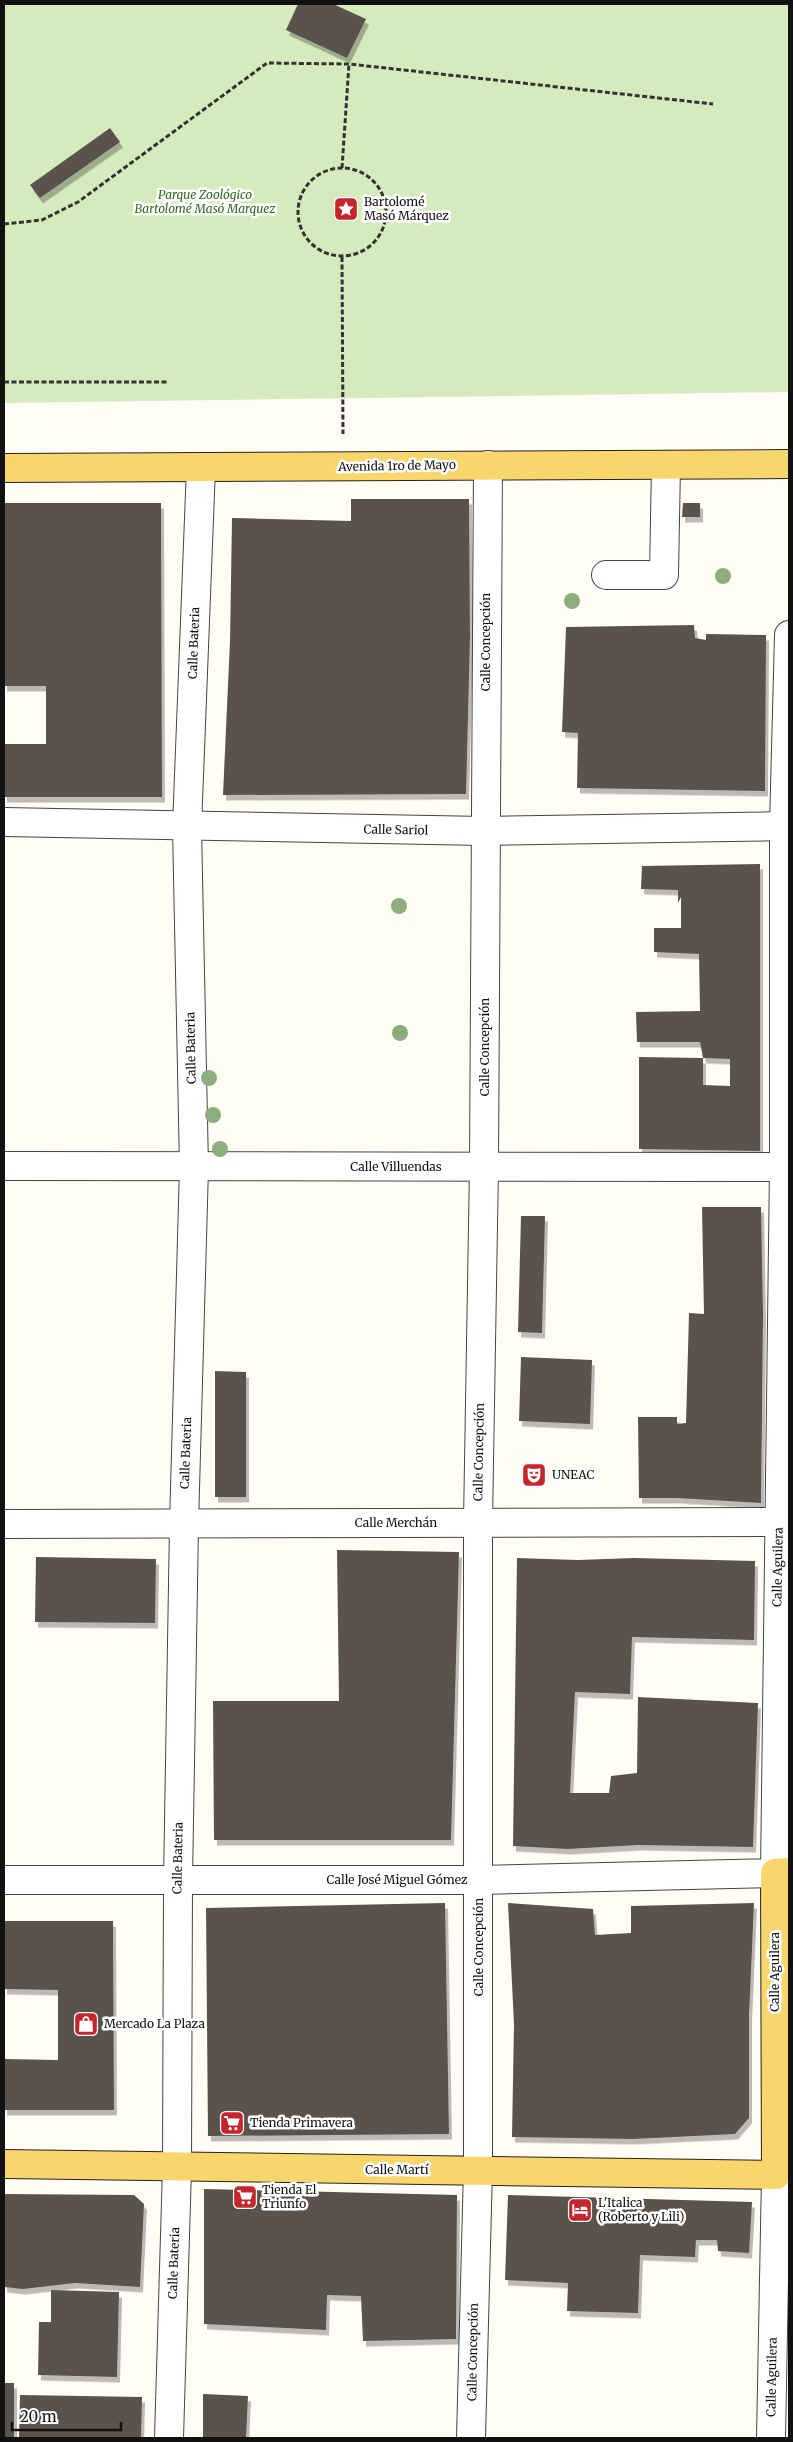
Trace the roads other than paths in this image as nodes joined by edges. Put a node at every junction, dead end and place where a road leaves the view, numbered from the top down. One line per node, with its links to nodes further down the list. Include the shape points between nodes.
1 (789, 464): 3 (main road, Avenida 1ro de Mayo)
2 (488, 465): 3 (main road, Avenida 1ro de Mayo); 5 (main road, Avenida 1ro de Mayo); 11 (street, Calle Concepción)
3 (666, 465): 6 (street, via 664,576)
4 (4, 468): 5 (main road, Avenida 1ro de Mayo)
5 (201, 468): 10 (street, Calle Bateria)
6 (606, 574)
7 (789, 635): 9 (street, Calle Aguilera)
8 (4, 822): 10 (street, Calle Sariol)
9 (787, 826): 11 (street, Calle Sariol); 15 (street, Calle Aguilera)
10 (187, 827): 11 (street, Calle Sariol); 14 (street, Calle Bateria)
11 (485, 831): 13 (street, Calle Concepción)
12 (4, 1166): 14 (street, Calle Villuendas)
13 (484, 1166): 14 (street, Calle Villuendas); 15 (street, Calle Villuendas); 16 (street, Calle Concepción)
14 (194, 1167): 19 (street, Calle Bateria)
15 (787, 1167): 17 (street, Calle Aguilera)
16 (478, 1522): 17 (street, Calle Merchán); 19 (street, Calle Merchán); 22 (street, Calle Concepción)
17 (784, 1522): 20 (street, Calle Aguilera)
18 (4, 1524): 19 (street, Calle Merchán)
19 (184, 1525): 23 (street, Calle Bateria)
20 (782, 1873): 22 (street, Calle José Miguel Gómez); 27 (main road, Calle Aguilera)
21 (4, 1880): 23 (street, Calle José Miguel Gómez)
22 (479, 1880): 23 (street, Calle José Miguel Gómez); 26 (street, Calle Concepción)
23 (178, 1881): 25 (street, Calle Bateria)
24 (4, 2164): 25 (main road, Calle Martí)
25 (177, 2168): 26 (main road, Calle Martí); 28 (street, Calle Bateria)
26 (478, 2169): 27 (main road, Calle Martí); 29 (street, Calle Concepción)
27 (783, 2175): 30 (street, Calle Aguilera)
28 (169, 2438)
29 (471, 2438)
30 (771, 2438)

